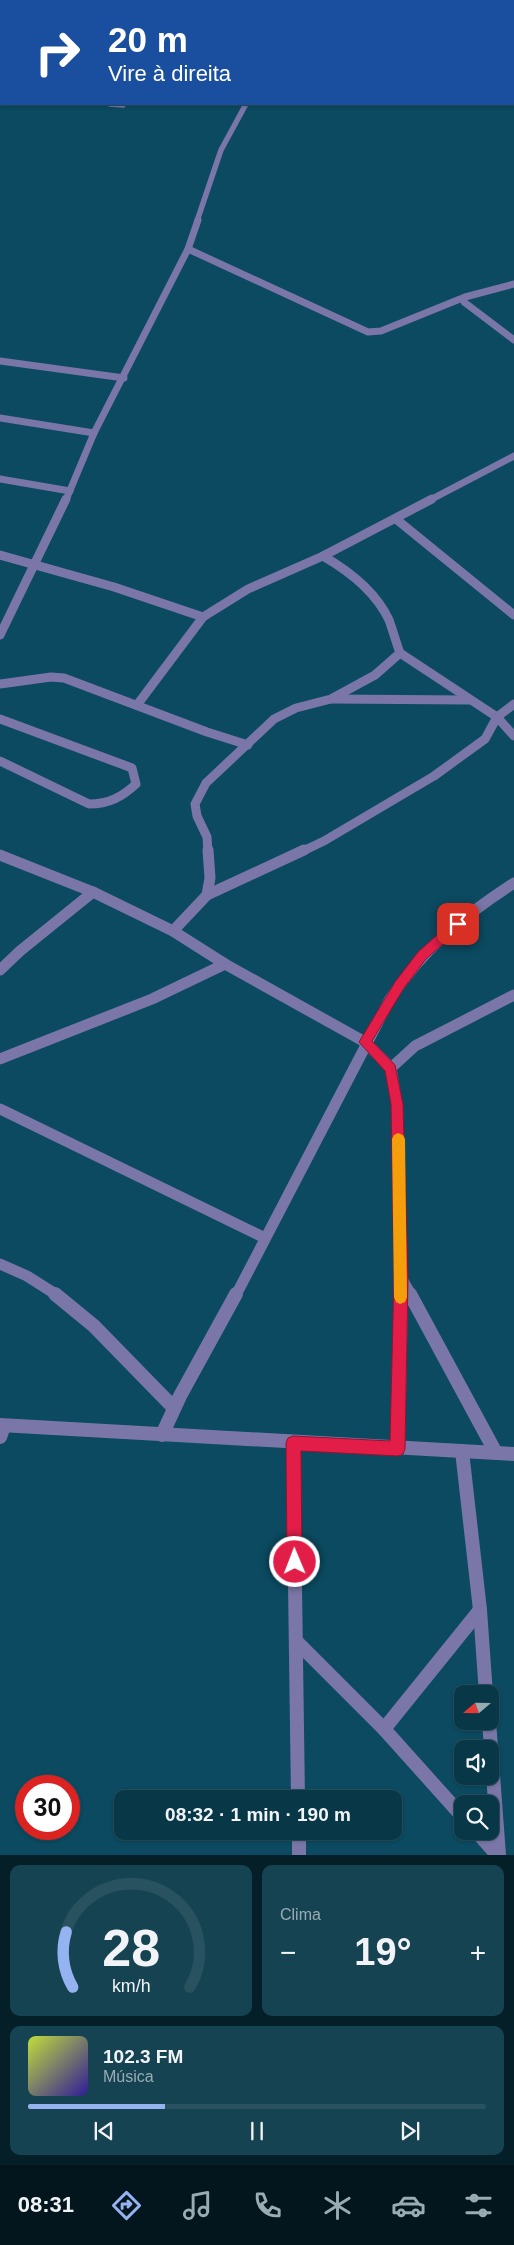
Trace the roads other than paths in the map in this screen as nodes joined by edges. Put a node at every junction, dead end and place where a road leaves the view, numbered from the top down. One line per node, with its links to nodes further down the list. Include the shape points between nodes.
1 (245, 105): 2 (street, via 221,150)
2 (188, 249): 4 (street, via 368,332); 7 (street)
3 (514, 284): 4 (street)
4 (463, 299): 5 (street)
5 (514, 340)
6 (0, 361): 7 (street)
7 (124, 378): 9 (street)
8 (0, 418): 9 (street)
9 (94, 434): 12 (street)
10 (514, 456): 13 (street)
11 (0, 479): 12 (street)
12 (70, 491): 16 (street)
13 (396, 519): 15 (street); 17 (street)
14 (0, 555): 16 (street)
15 (323, 556): 18 (street, via 248,589); 20 (street, via 352,576 383,610)
16 (36, 563): 18 (street); 19 (street)
17 (514, 615)
18 (203, 617): 25 (street)
19 (0, 635)
20 (400, 653): 22 (street, via 376,676); 23 (street)
21 (0, 684): 25 (street, via 57,676)
22 (331, 699): 23 (street); 29 (street, via 296,708 274,719)
23 (469, 700): 26 (street)
24 (514, 704): 26 (street)
25 (137, 705): 29 (street)
26 (497, 717): 28 (street); 34 (street, via 486,739 434,776 324,841)
27 (0, 718): 30 (street, via 132,768 136,784 116,801 89,804)
28 (514, 736)
29 (248, 745): 34 (street, via 206,783 195,804 207,838 210,878)
30 (0, 760)
31 (0, 855): 33 (street)
32 (514, 883): 39 (street, via 459,922 422,956 400,985)
33 (93, 892): 35 (street); 37 (street)
34 (207, 895): 35 (street)
35 (173, 931): 36 (street)
36 (225, 964): 39 (street); 40 (street, via 152,999)
37 (0, 970)
38 (514, 995): 41 (street, via 415,1046)
39 (366, 1042): 41 (street); 43 (street)
40 (0, 1059)
41 (391, 1068): 45 (street, via 397,1104)
42 (0, 1109): 43 (street)
43 (265, 1238): 46 (street)
44 (0, 1264): 46 (street, via 33,1278 90,1320)
45 (401, 1276): 50 (street); 52 (street)
46 (173, 1407): 48 (street)
47 (1, 1429): 48 (street)
48 (162, 1434): 49 (street)
49 (293, 1443): 50 (street); 55 (street)
50 (398, 1449): 51 (street)
51 (462, 1452): 52 (street); 54 (street)
52 (496, 1453): 53 (street)
53 (514, 1454)
54 (480, 1610): 56 (street); 57 (street)
55 (296, 1641): 57 (street); 59 (street)
56 (485, 1685)
57 (384, 1729): 60 (street)
58 (490, 1730): 64 (street)
59 (298, 1790)
60 (454, 1807)
61 (299, 1840): 63 (street)
62 (484, 1840): 64 (street)
63 (300, 1855)
64 (498, 1855)

